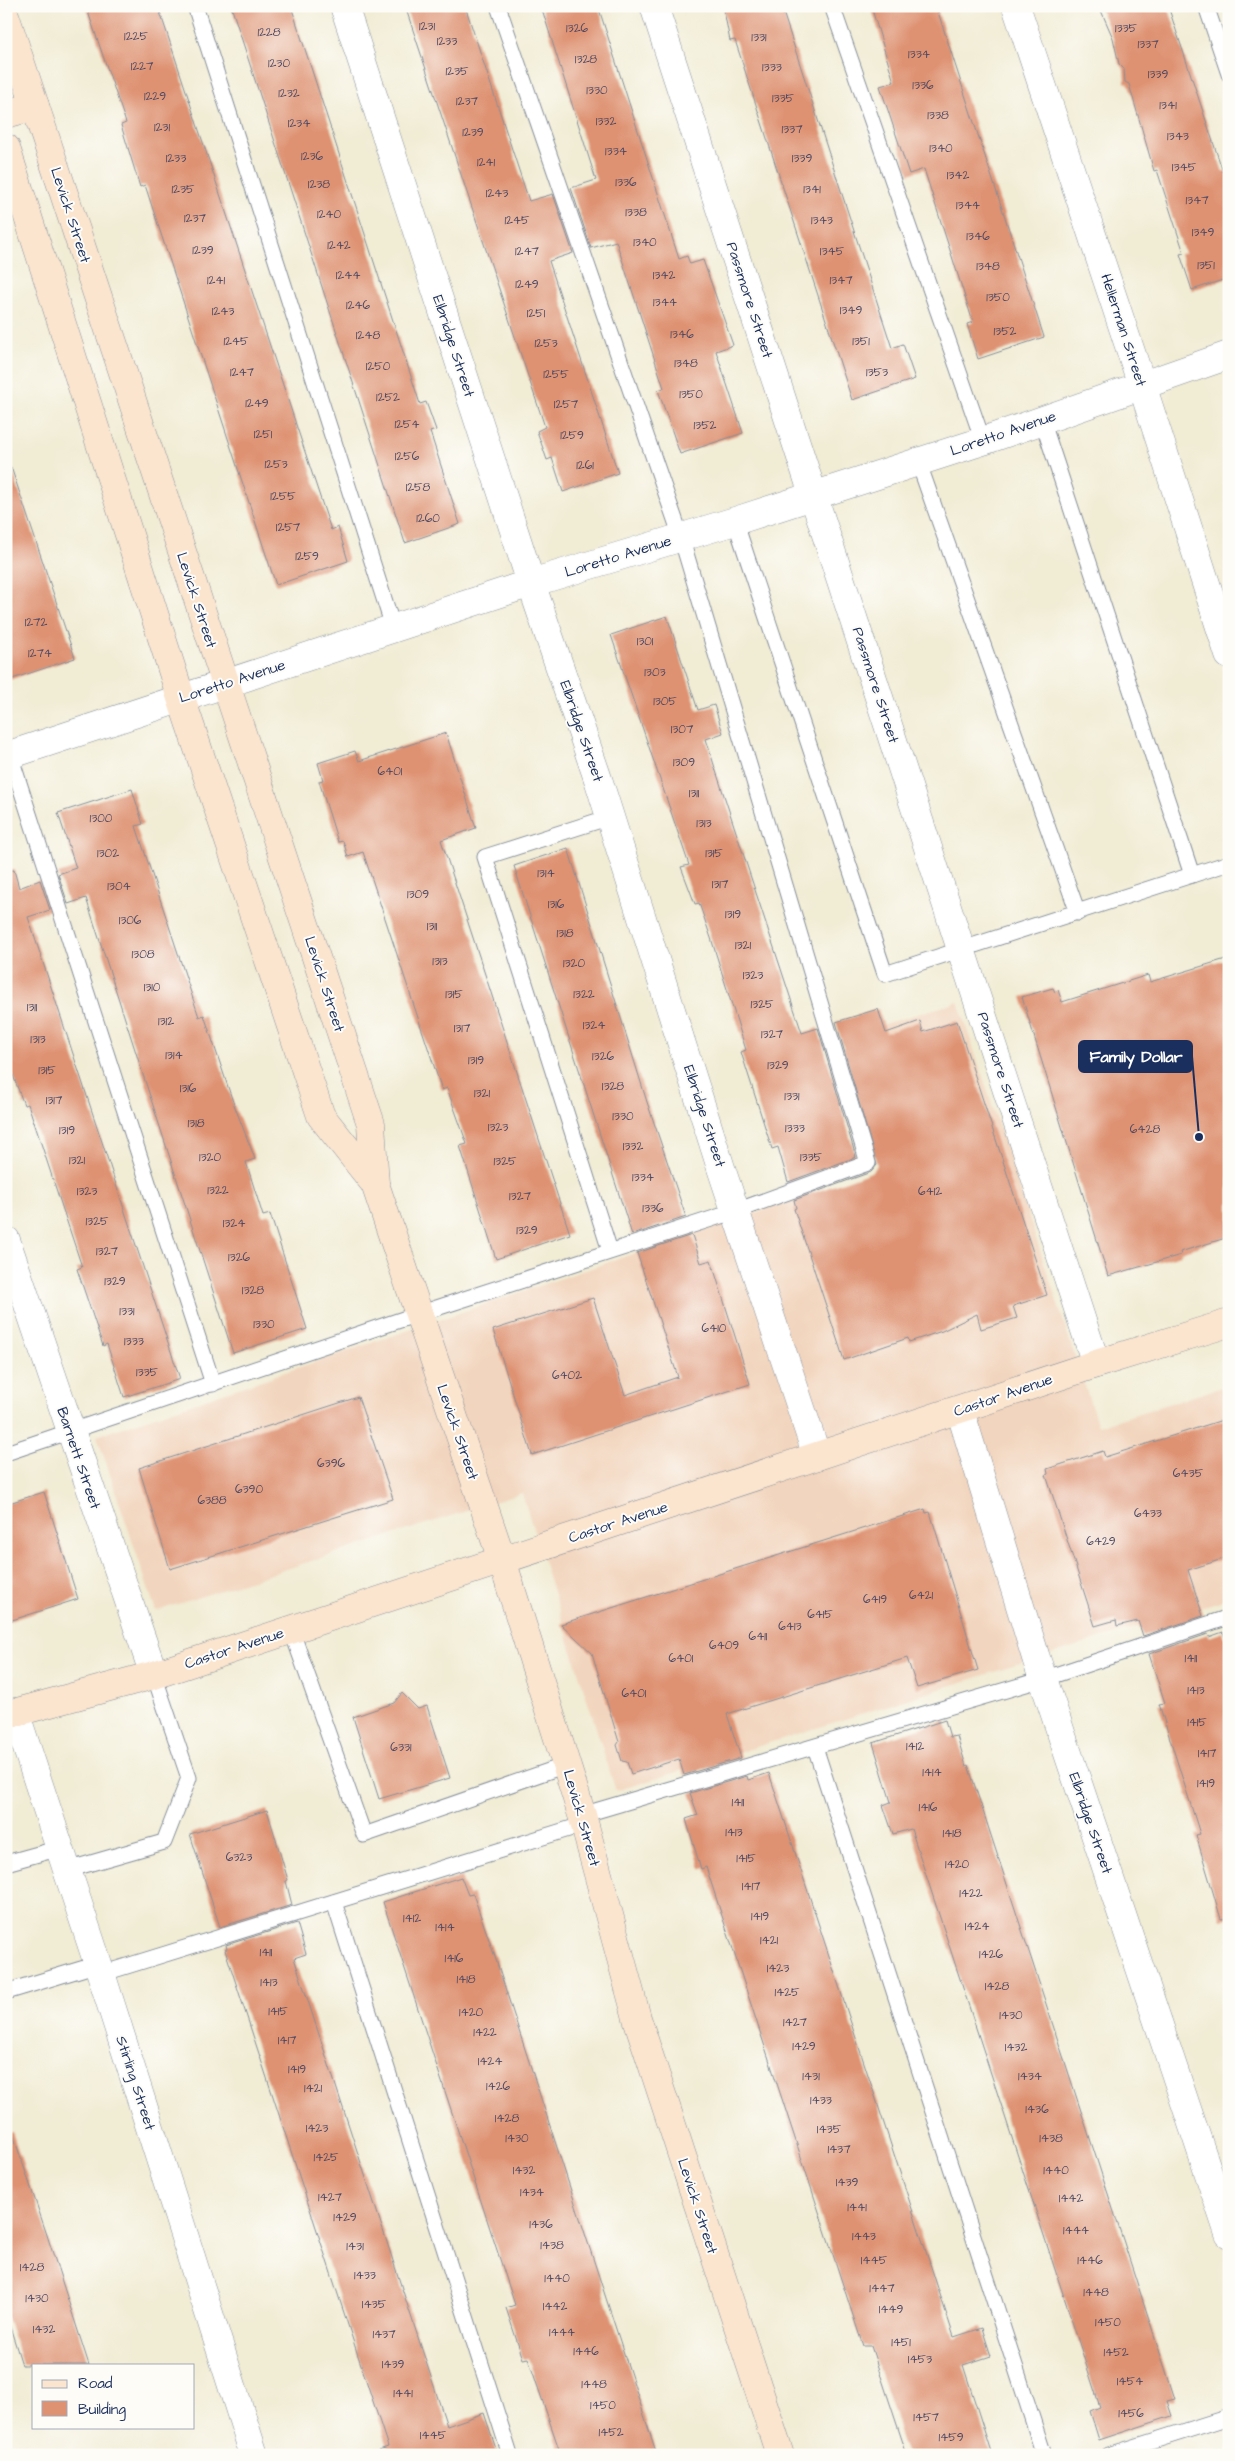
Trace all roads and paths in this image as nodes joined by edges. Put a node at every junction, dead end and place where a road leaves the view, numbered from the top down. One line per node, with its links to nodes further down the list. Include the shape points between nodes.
1 (195, 6): 22 (lane)
2 (344, 6): 21 (street, Elbridge Street)
3 (498, 6): 20 (lane)
4 (654, 6): 18 (street, Passmore Street)
5 (832, 6): 16 (lane)
6 (1016, 6): 14 (street, Hellerman Street)
7 (1206, 6): 9 (lane)
8 (6, 18): 10 (main road, Levick Street)
9 (1229, 74)
10 (35, 106): 11 (main road); 24 (main road, Levick Street)
11 (6, 114)
12 (6, 148): 25 (main road, Levick Street)
13 (1229, 356): 14 (street, Loretto Avenue)
14 (1142, 385): 15 (street, Loretto Avenue); 23 (street, Hellerman Street)
15 (1042, 420): 16 (street, Loretto Avenue); 29 (lane)
16 (983, 441): 17 (street, Loretto Avenue)
17 (918, 462): 18 (street, Loretto Avenue); 30 (lane)
18 (814, 495): 19 (street, Loretto Avenue); 31 (street, Passmore Street)
19 (735, 521): 20 (street, Loretto Avenue); 31 (lane, via 885,974)
20 (681, 537): 21 (street, Loretto Avenue); 33 (lane, via 868,1163)
21 (532, 583): 22 (street, Loretto Avenue); 27 (street, Elbridge Street)
22 (394, 630): 24 (street, Loretto Avenue)
23 (1229, 655)
24 (224, 683): 25 (street, Loretto Avenue); 32 (main road, Levick Street, via 371,1124)
25 (181, 698): 26 (street, Loretto Avenue); 32 (main road, Levick Street, via 321,1116)
26 (8, 756): 39 (lane)
27 (610, 817): 33 (street, Elbridge Street); 35 (lane, via 484,857)
28 (1229, 863): 29 (lane)
29 (1192, 875): 30 (lane)
30 (1078, 913): 31 (lane)
31 (962, 950): 38 (street, Passmore Street)
32 (375, 1184): 36 (main road, Levick Street)
33 (736, 1211): 35 (lane); 43 (street, Elbridge Street)
34 (6, 1240): 41 (street, Barnett Street)
35 (610, 1252): 36 (lane)
36 (418, 1314): 39 (lane); 44 (main road, Levick Street)
37 (1229, 1323): 38 (main road, Castor Avenue)
38 (1096, 1364): 40 (main road, Castor Avenue)
39 (213, 1384): 41 (lane)
40 (960, 1410): 43 (main road, Castor Avenue); 48 (street, Elbridge Street)
41 (70, 1432): 42 (lane); 47 (street, Barnett Street)
42 (6, 1453)
43 (817, 1456): 44 (main road, Castor Avenue)
44 (502, 1560): 46 (main road, Castor Avenue); 51 (main road, Levick Street)
45 (1229, 1617): 48 (lane)
46 (291, 1629): 47 (main road, Castor Avenue); 51 (lane, via 364,1836)
47 (154, 1675): 49 (main road, Castor Avenue); 53 (lane, via 189,1778 164,1842)
48 (1043, 1679): 50 (lane); 58 (street, Elbridge Street)
49 (11, 1714): 53 (street, Stirling Street)
50 (815, 1747): 52 (lane); 63 (lane)
51 (566, 1765): 52 (main road, Levick Street)
52 (584, 1820): 55 (lane); 62 (main road, Levick Street, via 637,2018)
53 (64, 1859): 54 (lane); 56 (street, Stirling Street)
54 (6, 1863)
55 (334, 1902): 56 (lane); 61 (lane)
56 (100, 1969): 57 (lane); 60 (street, Stirling Street)
57 (6, 1992)
58 (1229, 2234)
59 (1229, 2417): 64 (lane)
60 (254, 2455)
61 (510, 2455)
62 (780, 2455)
63 (1044, 2455)
64 (1109, 2455)

